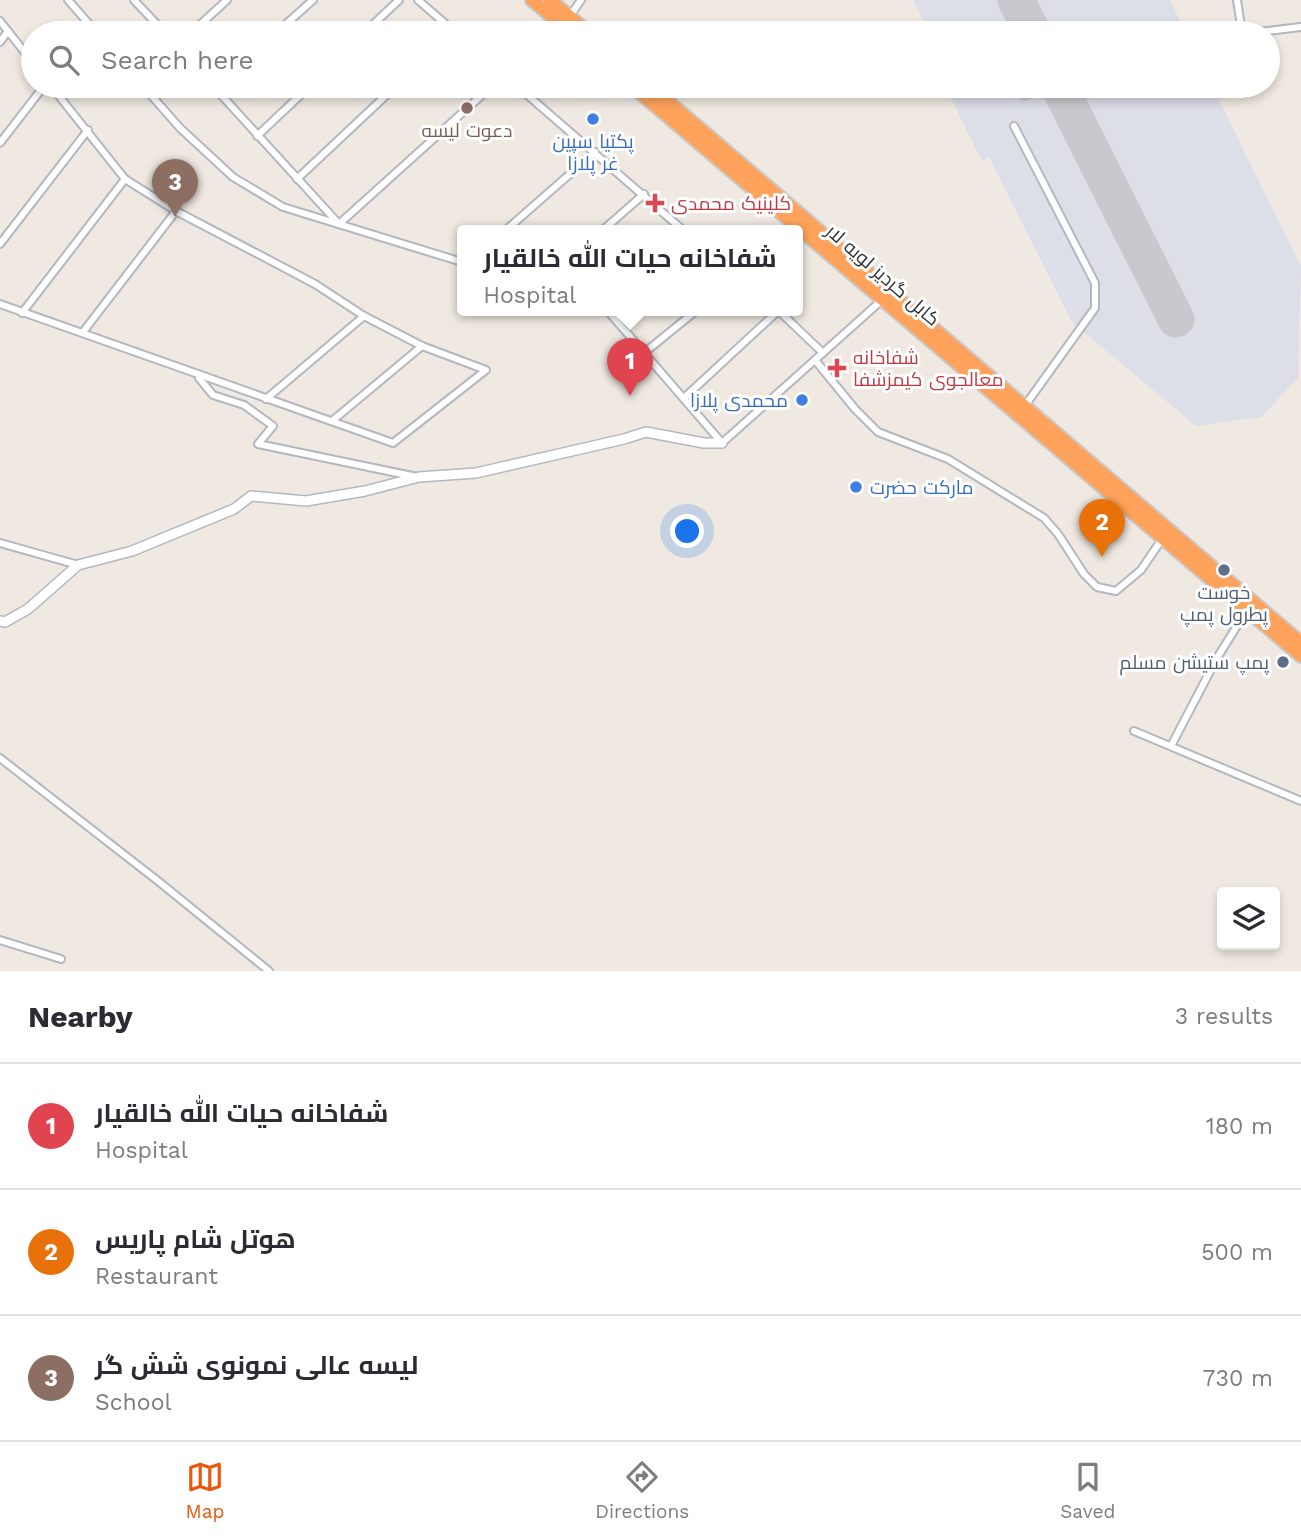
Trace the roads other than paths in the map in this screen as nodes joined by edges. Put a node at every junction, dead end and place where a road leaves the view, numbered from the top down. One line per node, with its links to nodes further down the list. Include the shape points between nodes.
1 (68, 0): 12 (street)
2 (134, 0): 13 (street)
3 (227, 0): 14 (street)
4 (313, 0): 15 (street)
5 (399, 0): 16 (street)
6 (418, 0): 17 (street)
7 (532, 0): 18 (highway)
8 (550, 0): 19 (highway)
9 (581, 0): 20 (street)
10 (1237, 0): 21 (street)
11 (0, 21): 24 (street)
12 (86, 21)
13 (154, 21)
14 (204, 21)
15 (289, 21)
16 (377, 21)
17 (441, 21)
18 (556, 21)
19 (558, 21)
20 (563, 21)
21 (1240, 21)
22 (1301, 27): 23 (street)
23 (1280, 29)
24 (8, 31): 25 (street); 26 (street)
25 (0, 42)
26 (21, 48)
27 (35, 98): 40 (street)
28 (61, 98): 38 (street)
29 (154, 98): 46 (street, via 233,177 283,207)
30 (225, 98): 39 (street)
31 (297, 98): 39 (street)
32 (383, 98): 43 (street)
33 (479, 98): 46 (street)
34 (531, 98): 41 (street)
35 (647, 98): 50 (highway, کابل گردیز لویه لار)
36 (664, 98): 54 (highway, کابل گردیز لویه لار)
37 (1014, 126): 70 (street, via 1095,283 1096,308)
38 (88, 130): 42 (street); 52 (street)
39 (257, 136): 43 (street)
40 (0, 143)
41 (595, 152): 44 (street); 47 (street)
42 (125, 179): 45 (street); 56 (street)
43 (297, 179): 46 (street)
44 (643, 194): 48 (street); 49 (street)
45 (176, 211): 57 (street, via 315,284); 62 (street)
46 (339, 224): 53 (street)
47 (512, 225)
48 (609, 225)
49 (678, 225)
50 (801, 225)
51 (803, 227): 54 (highway, کابل گردیز لویه لار)
52 (0, 244)
53 (457, 260)
54 (887, 296): 64 (street); 70 (highway, کابل گردیز لویه لار); 74 (highway, کابل گردیز لویه لار)
55 (0, 304): 56 (street)
56 (22, 313): 62 (street)
57 (363, 316): 63 (street); 69 (street)
58 (611, 316): 65 (street)
59 (690, 316): 65 (street)
60 (773, 316): 68 (street)
61 (783, 316): 64 (street)
62 (83, 332): 67 (street)
63 (422, 346): 71 (street); 71 (street, via 486,370 393,443)
64 (823, 353): 66 (street)
65 (644, 354): 68 (street)
66 (815, 360): 72 (street); 74 (street, via 878,432 948,459 1044,518 1097,587 1116,590 1141,570)
67 (198, 376): 69 (street); 73 (street, via 214,395 244,405 273,426 258,444)
68 (684, 398): 72 (street)
69 (266, 399): 71 (street)
70 (1024, 407): 79 (highway, کابل گردیز لویه لار)
71 (332, 421)
72 (722, 443): 73 (street, via 646,432 476,473)
73 (419, 477): 76 (street, via 306,501 251,496 234,509 132,551)
74 (1162, 539): 77 (highway, کابل گردیز لویه لار)
75 (0, 543): 76 (street)
76 (78, 565): 78 (street, via 28,609)
77 (1247, 610): 80 (highway, کابل گردیز لویه لار); 82 (street)
78 (0, 621)
79 (1301, 643)
80 (1301, 656)
81 (1134, 731): 82 (street)
82 (1171, 746): 84 (street)
83 (0, 758): 87 (street)
84 (1301, 801)
85 (0, 940): 86 (street)
86 (61, 959)
87 (268, 971)

